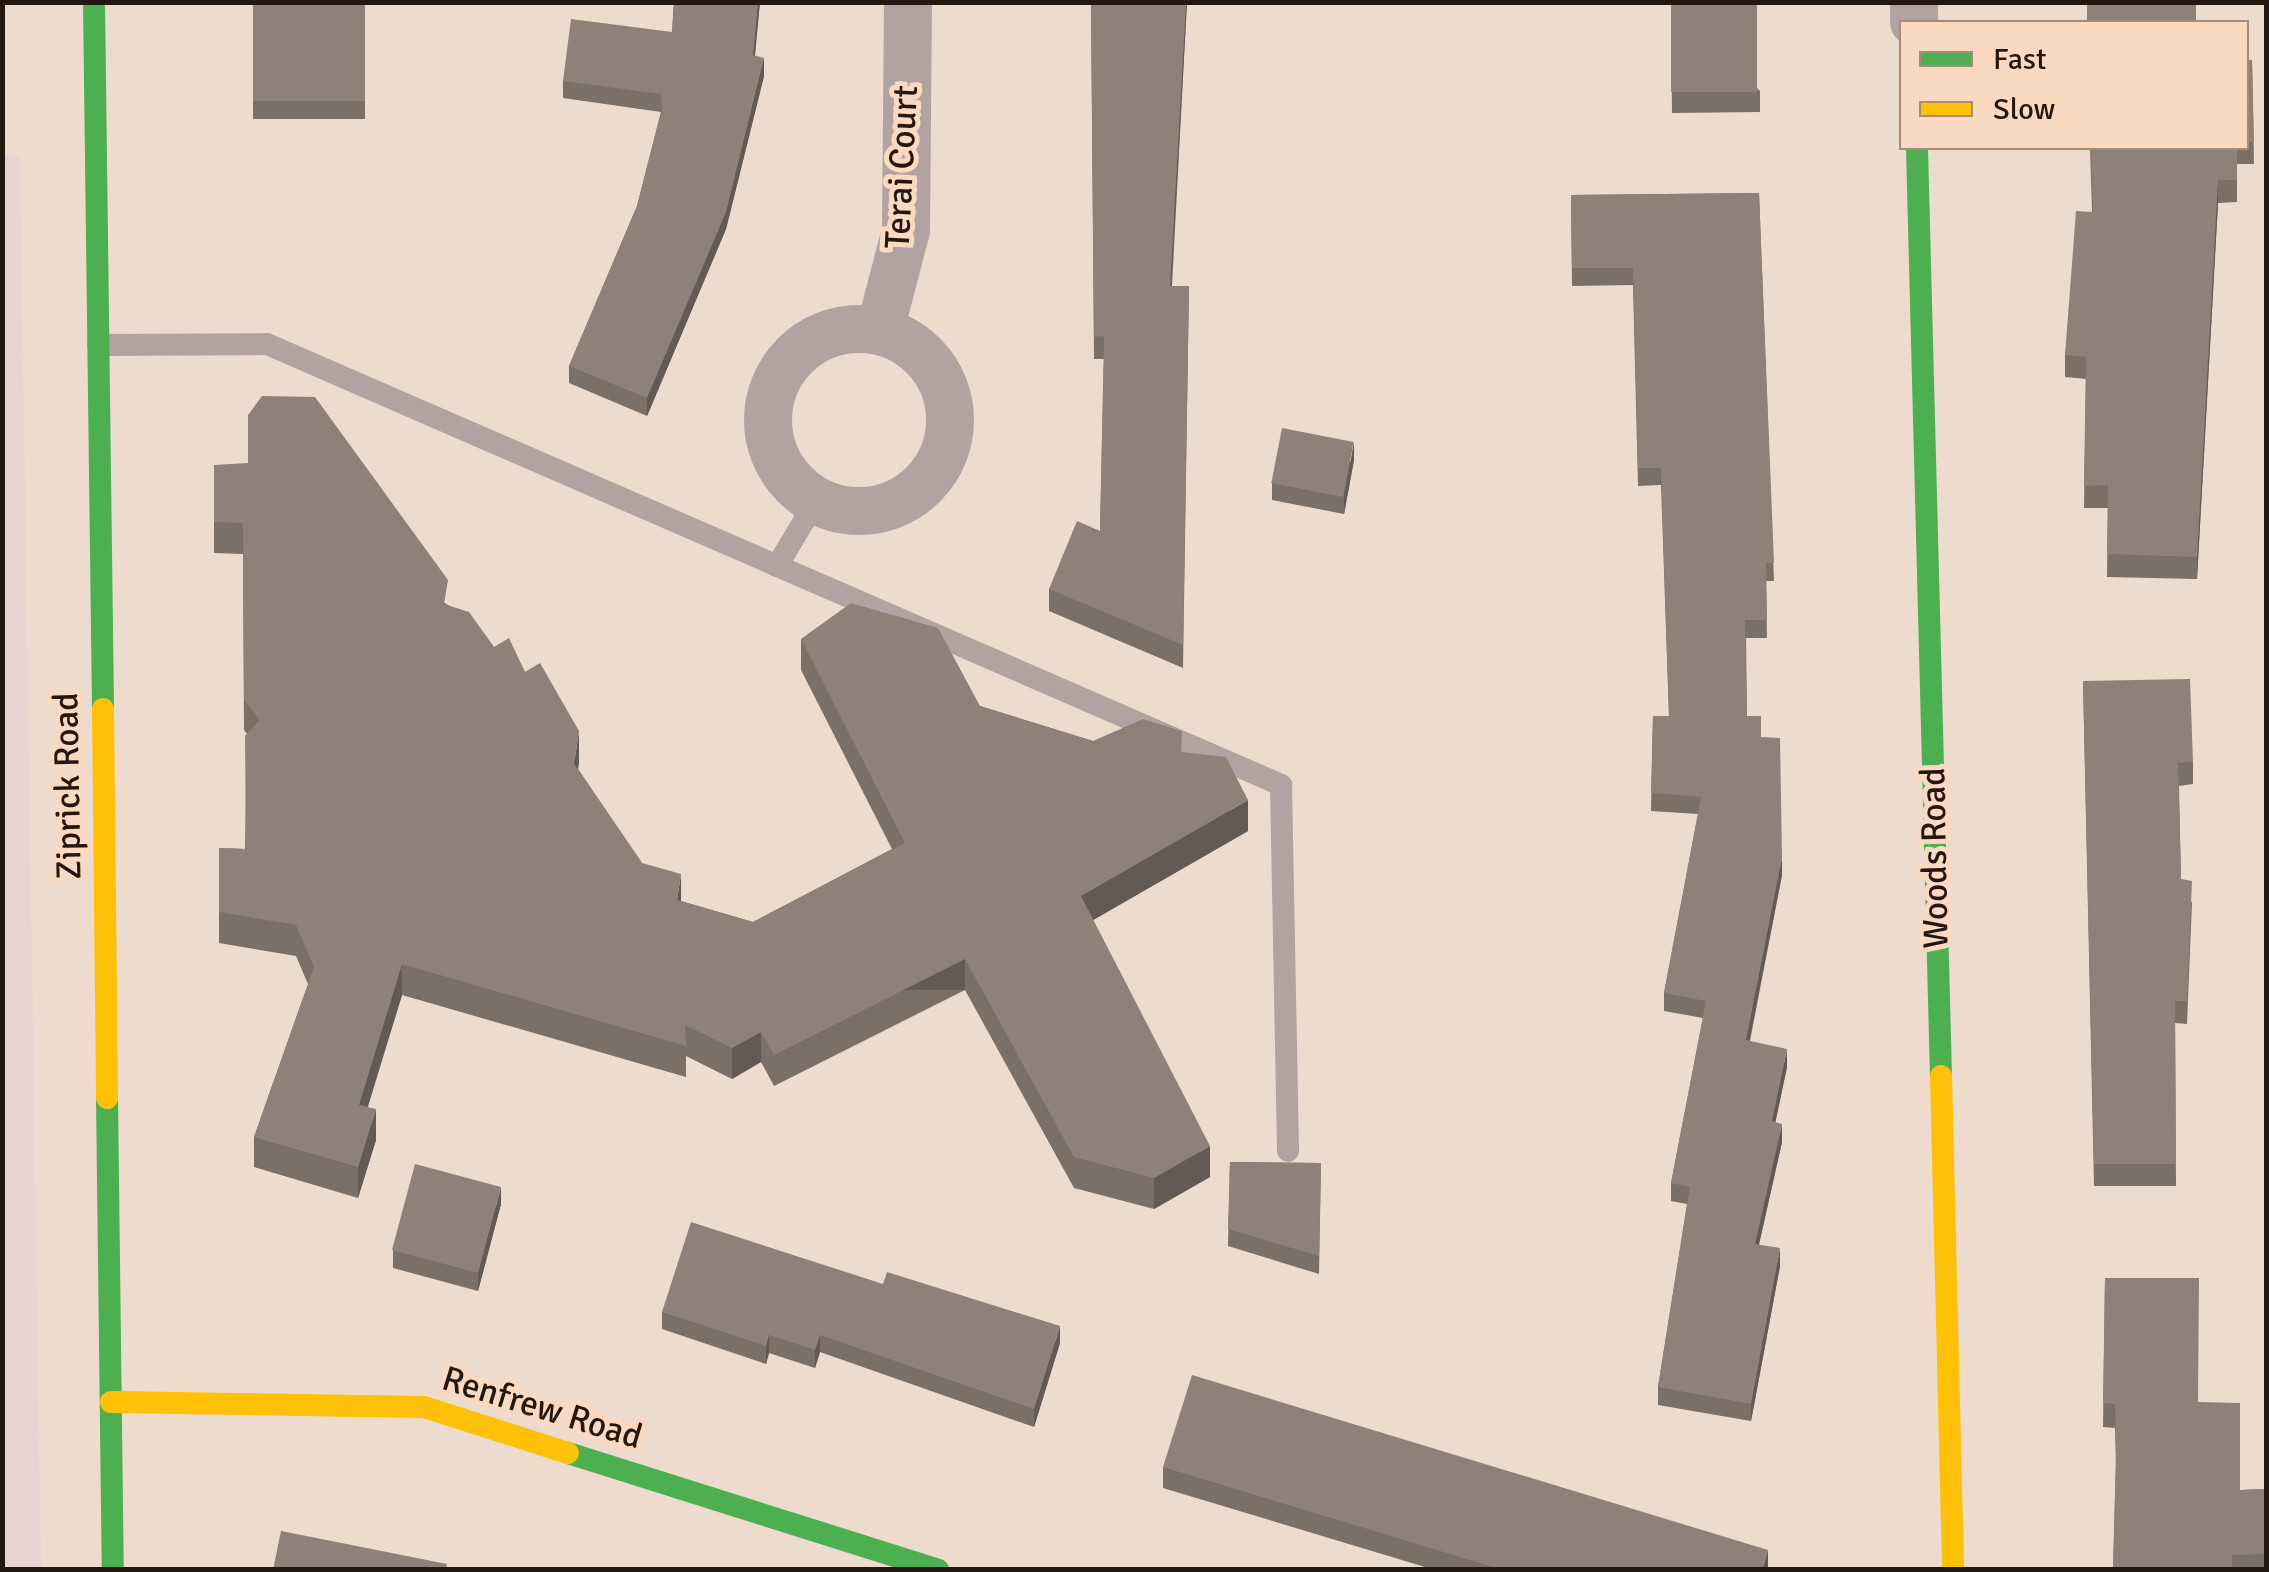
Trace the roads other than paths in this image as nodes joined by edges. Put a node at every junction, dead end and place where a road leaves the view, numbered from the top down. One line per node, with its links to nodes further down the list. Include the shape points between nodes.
1 (94, 2): 5 (street, Ziprick Road)
2 (908, 2): 4 (street, Terai Court, via 906,230)
3 (1918, 150): 12 (street, Woods Road)
4 (880, 330): 6 (street, via 821,336 778,376 768,403 772,446); 6 (street, via 909,342 939,377 951,422 946,452 930,479 877,510)
5 (98, 344): 7 (lane, via 268,344); 9 (street, Ziprick Road)
6 (816, 501): 7 (lane)
7 (777, 566): 8 (lane, via 1281,785)
8 (1288, 1151)
9 (111, 1402): 10 (street, Ziprick Road); 11 (street, Renfrew Road, via 424,1406)
10 (113, 1570)
11 (938, 1570)
12 (1952, 1570)

